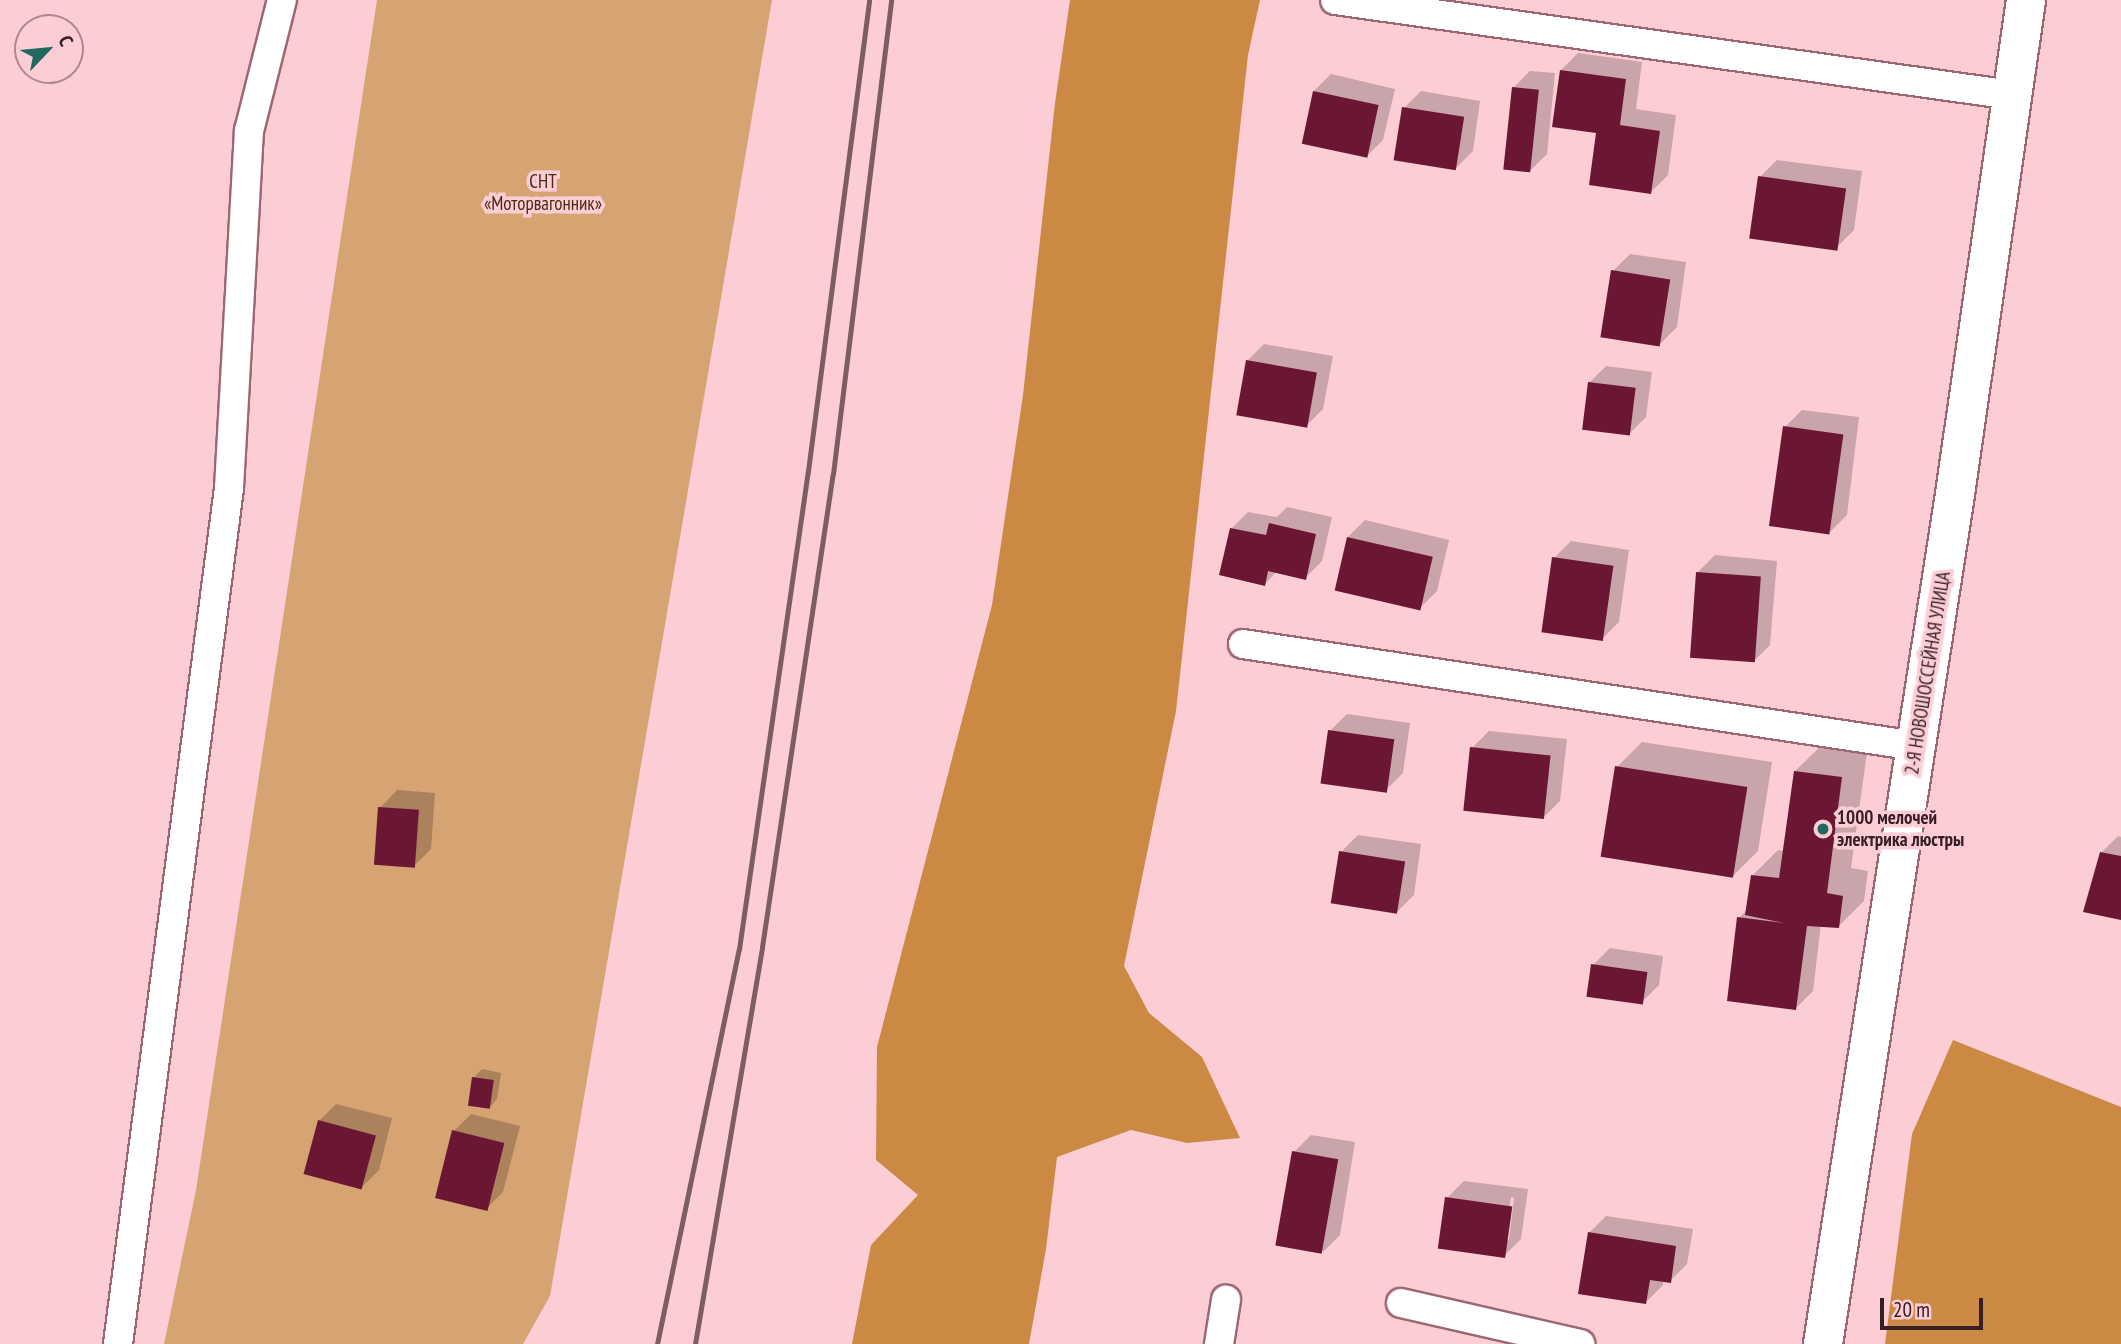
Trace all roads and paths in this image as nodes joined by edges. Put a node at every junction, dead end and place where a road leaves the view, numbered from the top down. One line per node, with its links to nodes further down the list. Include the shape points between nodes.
1 (282, 0): 9 (street, via 249,131 229,488)
2 (1335, 0): 4 (street)
3 (2026, 0): 4 (main road, 2-Я НОВОШОССЕЙНАЯ УЛИЦА)
4 (2012, 94): 6 (main road, 2-Я НОВОШОССЕЙНАЯ УЛИЦА)
5 (1243, 644): 6 (street)
6 (1916, 746): 12 (main road, 2-Я НОВОШОССЕЙНАЯ УЛИЦА)
7 (1226, 1300): 10 (street)
8 (1401, 1303): 11 (street)
9 (118, 1344)
10 (1219, 1344)
11 (1580, 1344)
12 (1823, 1344)

